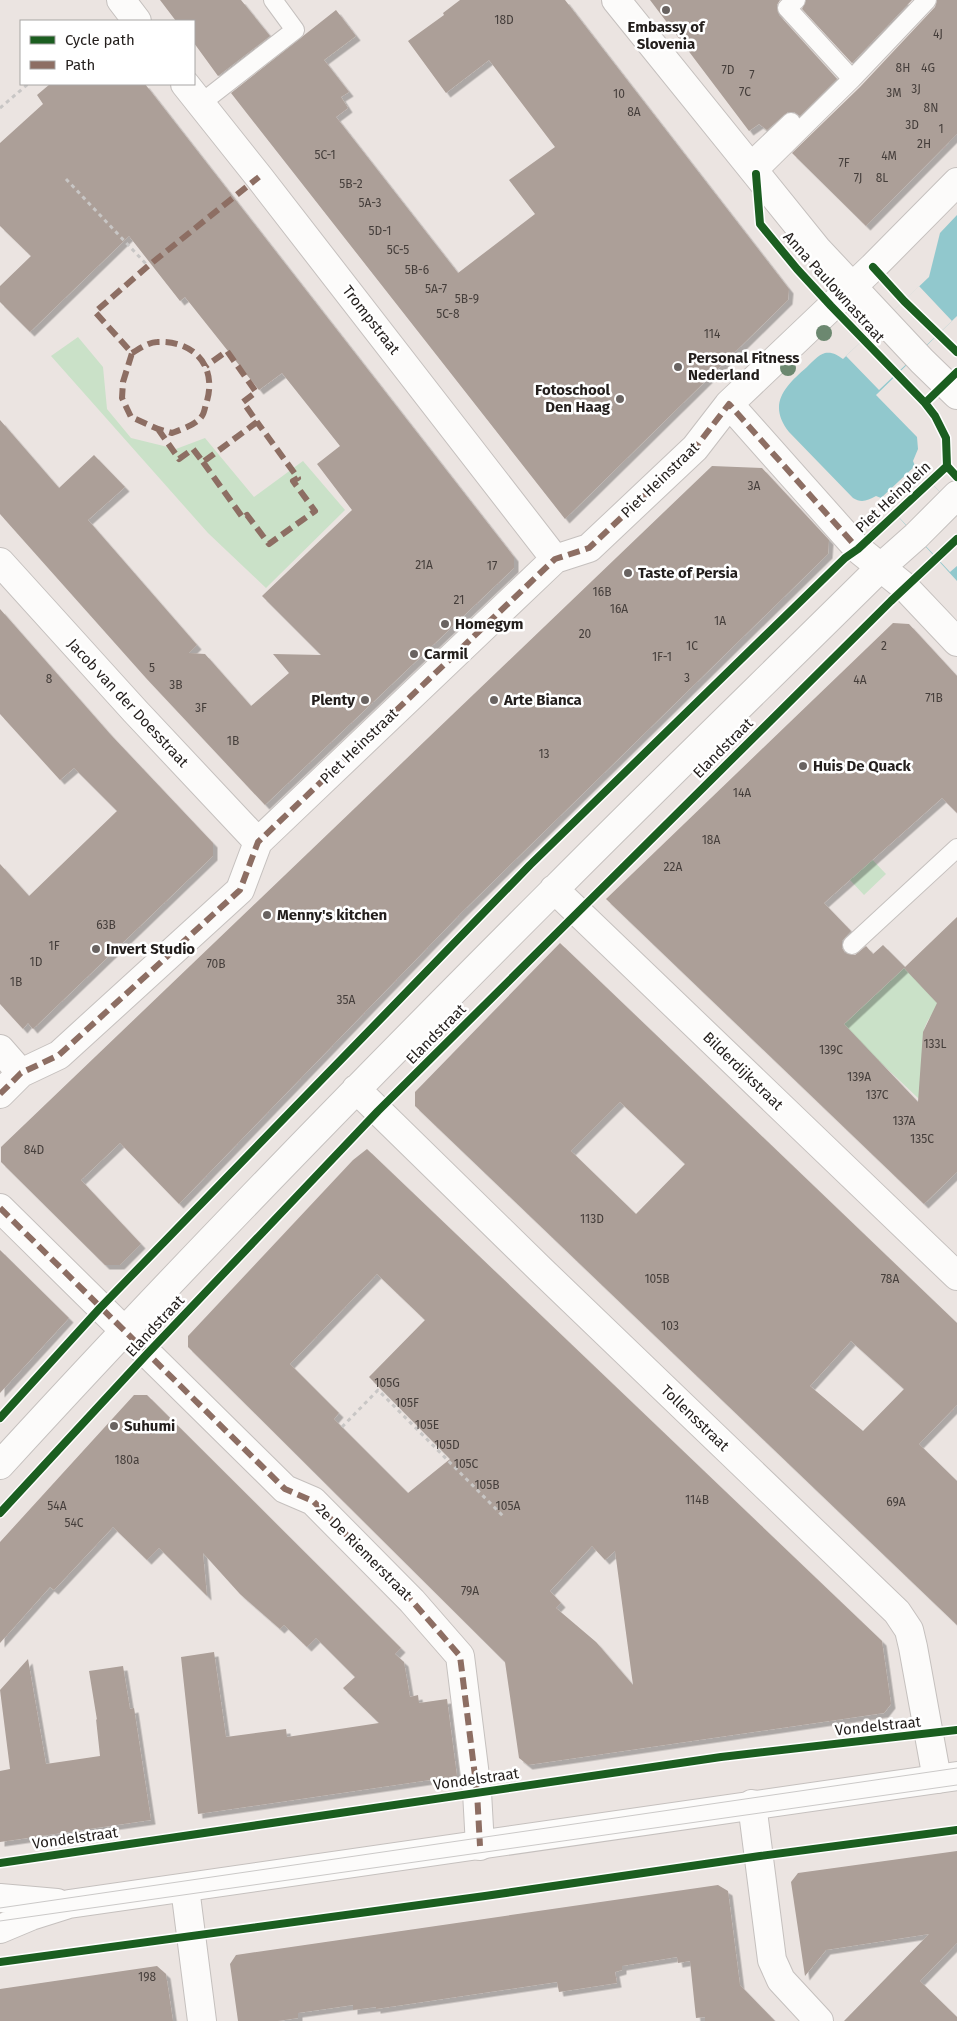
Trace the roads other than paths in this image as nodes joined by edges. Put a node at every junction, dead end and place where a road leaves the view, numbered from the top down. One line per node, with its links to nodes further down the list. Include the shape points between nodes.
1 (121, 0): 6 (street)
2 (273, 0): 8 (lane, via 294,30)
3 (616, 0): 10 (street, Anna Paulownastraat)
4 (796, 0): 7 (lane, via 788,8)
5 (927, 0): 7 (lane)
6 (136, 20)
7 (852, 79): 10 (lane)
8 (192, 94): 16 (street, Trompstraat)
9 (792, 122): 10 (lane)
10 (752, 169): 12 (street, Anna Paulownastraat, via 816,249)
11 (957, 182): 12 (street)
12 (852, 286): 13 (street, Anna Paulownastraat); 14 (street)
13 (957, 395)
14 (729, 404): 16 (street, Piet Heinstraat, via 695,448 589,548); 18 (street, Piet Heinplein, via 858,549)
15 (953, 499): 18 (street)
16 (555, 558): 20 (street, Piet Heinstraat)
17 (0, 562): 20 (street, Jacob van der Doesstraat)
18 (881, 567): 19 (street, via 905,587); 22 (street, Elandstraat)
19 (957, 642)
20 (258, 842): 25 (street, Piet Heinstraat, via 240,890 59,1055)
21 (957, 848): 23 (lane)
22 (554, 889): 26 (street, Elandstraat); 29 (street, Bilderdijkstraat)
23 (852, 945)
24 (0, 1050): 25 (street)
25 (21, 1073): 27 (street, Piet Heinstraat)
26 (356, 1089): 30 (street, Elandstraat); 32 (street, Tollensstraat, via 897,1612 909,1630)
27 (0, 1094)
28 (0, 1208): 30 (street, 2e De Riemerstraat)
29 (957, 1276)
30 (123, 1330): 31 (street, Elandstraat); 34 (street, 2e De Riemerstraat, via 285,1489 313,1501 412,1601 460,1656 477,1792)
31 (0, 1465)
32 (947, 1777): 33 (street)
33 (752, 1804): 34 (street); 41 (street, via 772,1960 781,1980)
34 (480, 1846): 35 (street)
35 (185, 1888): 37 (street); 40 (street)
36 (0, 1898): 37 (street)
37 (69, 1904): 38 (lane); 39 (street)
38 (0, 1914)
39 (0, 1929)
40 (202, 2021)
41 (819, 2021)

